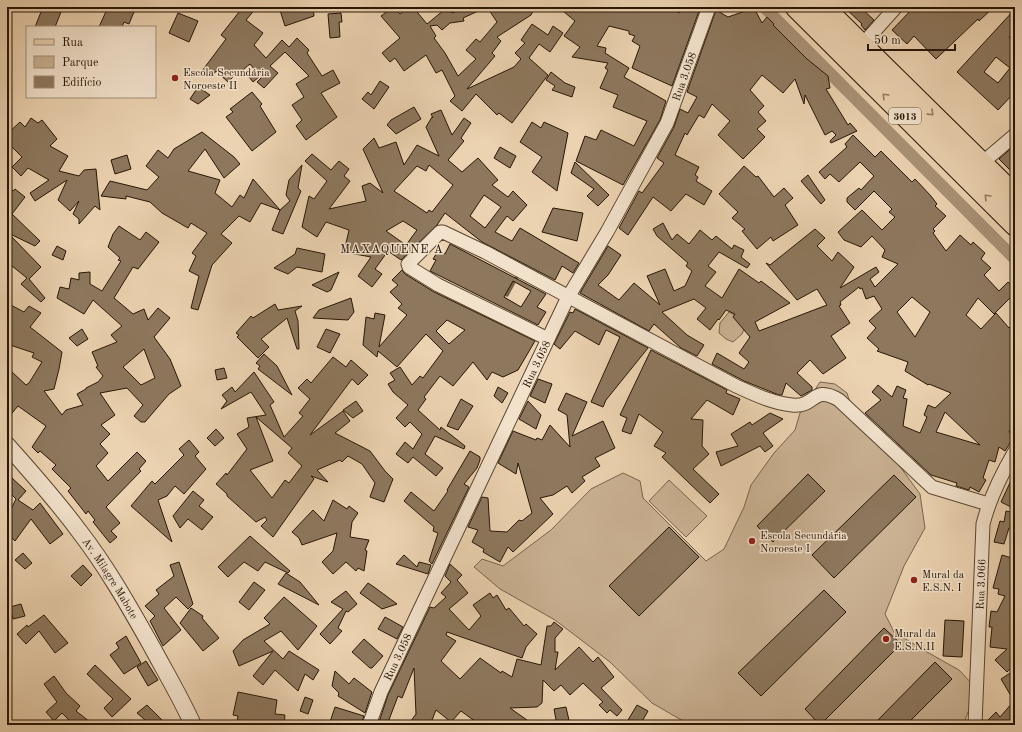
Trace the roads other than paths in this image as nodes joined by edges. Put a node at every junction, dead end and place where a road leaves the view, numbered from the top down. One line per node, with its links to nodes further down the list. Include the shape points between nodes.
1 (796, 7): 9 (main road, 3013, one-way to 1)
2 (823, 7): 5 (main road, 3013)
3 (896, 7): 5 (street)
4 (707, 8): 10 (street, Rua 3.058, via 667,124)
5 (862, 45): 7 (main road, 3013, one-way to 7)
6 (1015, 135): 7 (street)
7 (982, 163): 8 (main road, 3013)
8 (1015, 196)
9 (1015, 225)
10 (568, 297): 11 (street, Rua 3.058); 11 (street, via 443,232 433,238 408,264 438,285); 14 (street, via 763,398 801,405 819,394 830,394 932,487)
11 (548, 339): 18 (street, Rua 3.058, via 381,692)
12 (7, 445): 15 (street, Av. Milagre Mabote, via 80,532 134,616)
13 (1015, 451): 14 (street, Rua 3.066)
14 (988, 504): 19 (street, Rua 3.066, via 983,524)
15 (184, 705): 16 (street); 17 (street, Av. Milagre Mabote)
16 (185, 725)
17 (193, 725)
18 (369, 725)
19 (975, 725)

